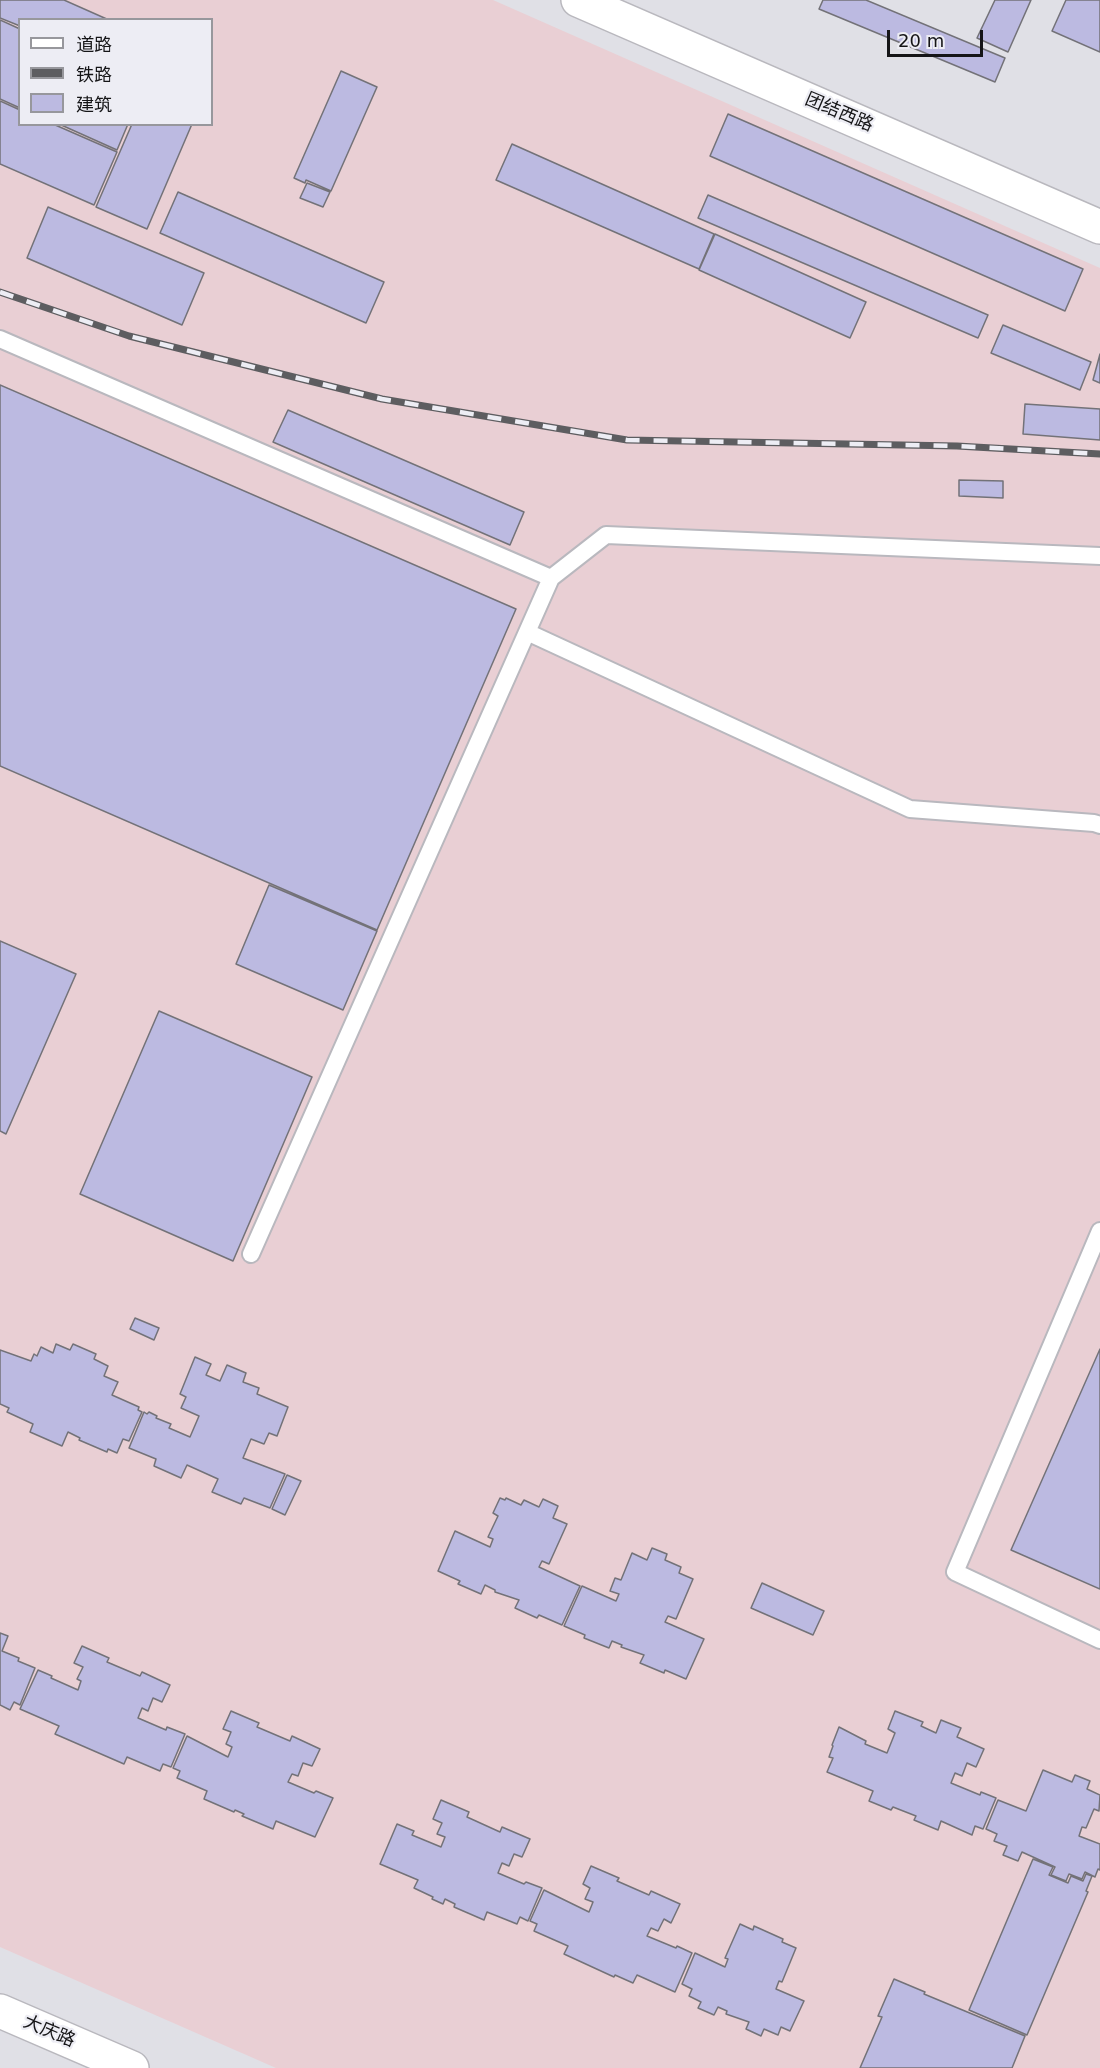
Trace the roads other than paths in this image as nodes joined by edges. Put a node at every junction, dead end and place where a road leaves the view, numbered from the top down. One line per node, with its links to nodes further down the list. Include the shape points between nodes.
1 (578, 0): 2 (street, 团结西路)
2 (1100, 227)
3 (0, 339): 5 (lane)
4 (1100, 556): 5 (lane, via 606,534)
5 (551, 578): 6 (lane)
6 (527, 632): 7 (lane, via 910,809); 9 (lane)
7 (1100, 825)
8 (1100, 1231): 10 (lane, via 955,1572)
9 (251, 1254)
10 (1100, 1640)
11 (0, 2011): 12 (street, 大庆路)
12 (132, 2068)

